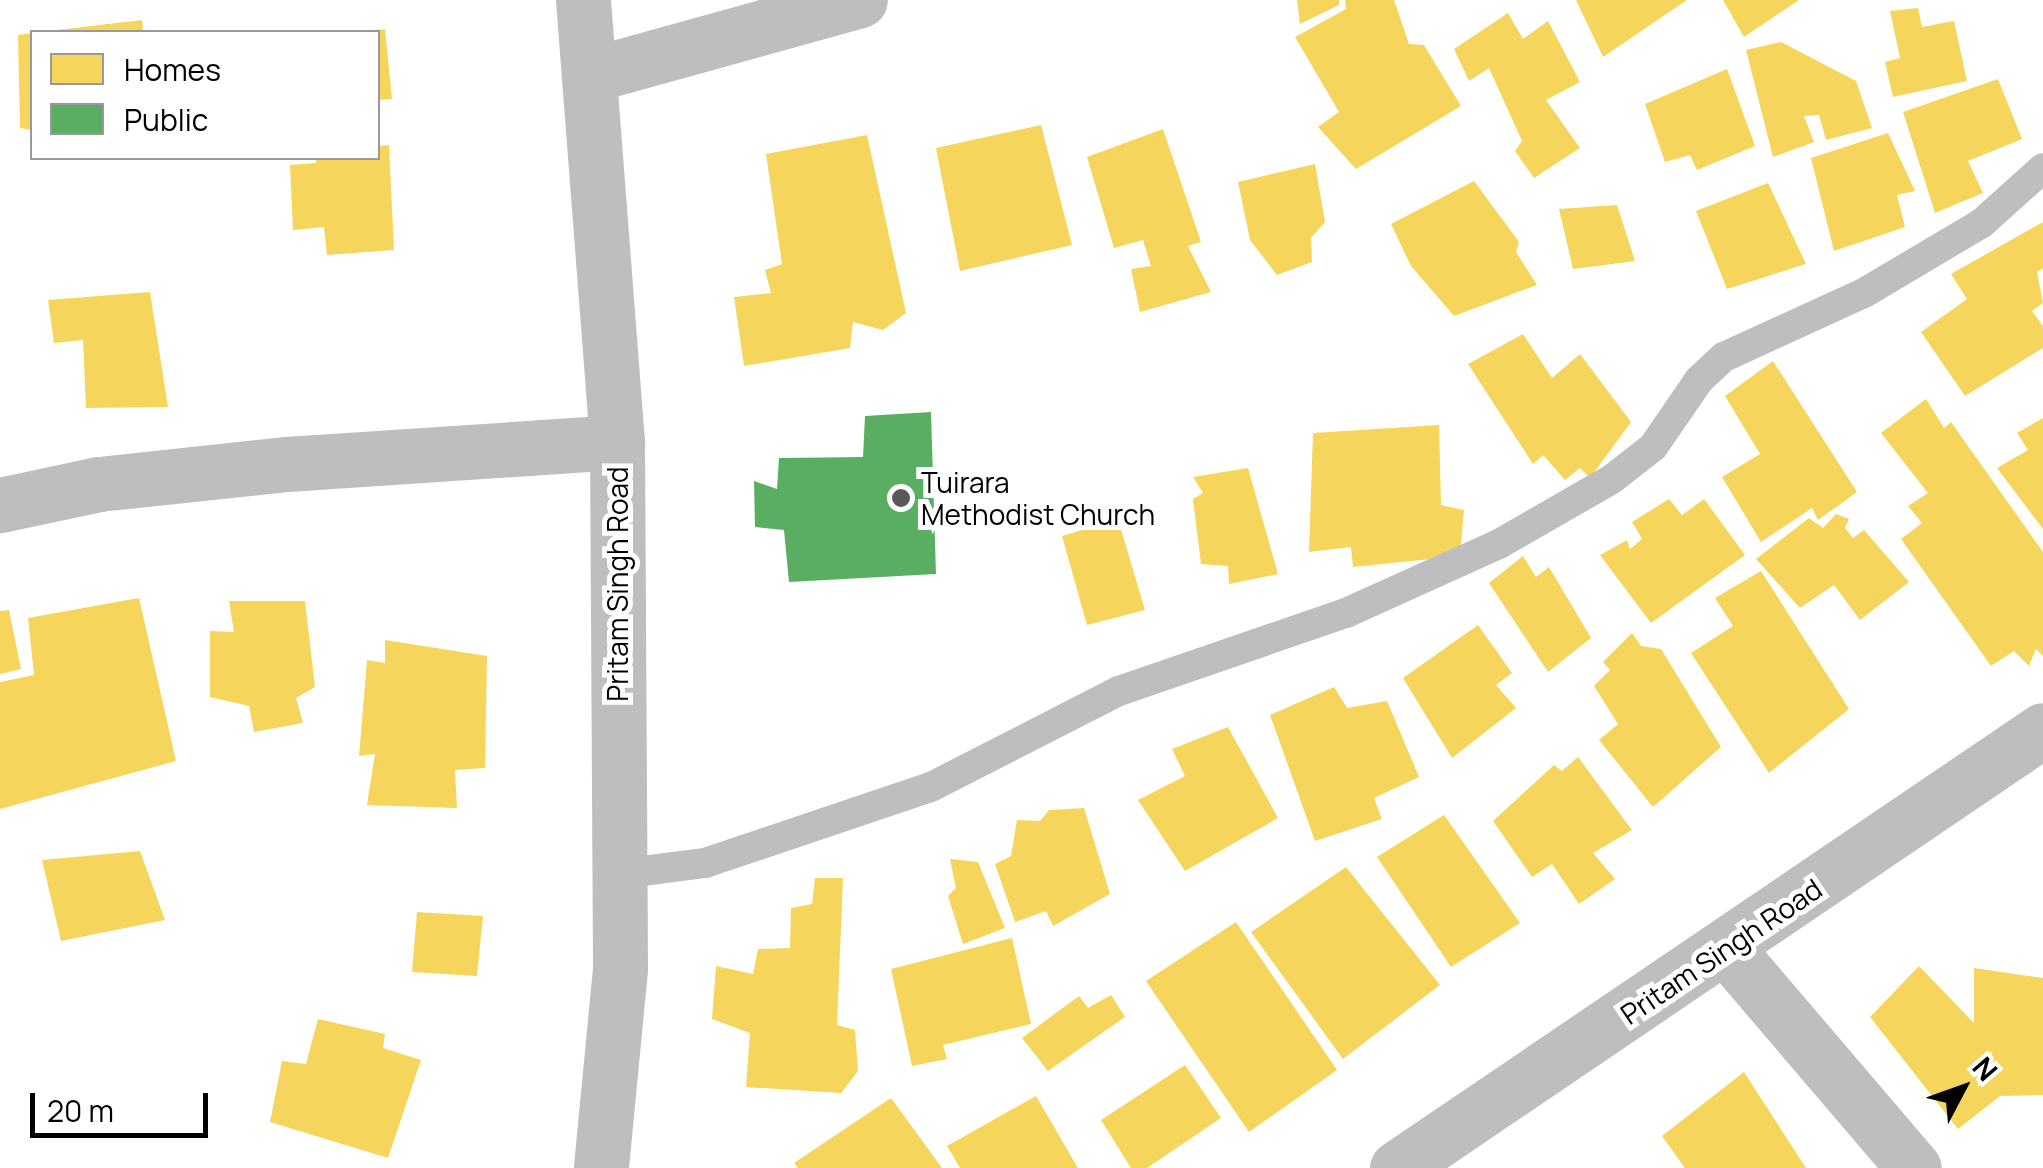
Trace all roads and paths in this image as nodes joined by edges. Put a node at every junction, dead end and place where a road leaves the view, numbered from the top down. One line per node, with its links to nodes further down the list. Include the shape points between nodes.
1 (584, 0): 3 (street, Pritam Singh Road)
2 (860, 0): 3 (street)
3 (590, 75): 5 (street, Pritam Singh Road)
4 (2043, 168): 8 (lane, via 1982,222 1864,294 1724,357 1699,380 1653,447 1612,479 1499,544 1346,613 1119,692 931,787 705,864)
5 (618, 442): 6 (street, via 288,464 98,484); 8 (street, Pritam Singh Road)
6 (0, 505)
7 (2043, 730): 9 (street, Pritam Singh Road)
8 (619, 874): 10 (street, Pritam Singh Road, via 620,969)
9 (1726, 948): 11 (street, Pritam Singh Road); 12 (street)
10 (600, 1168)
11 (1396, 1168)
12 (1914, 1168)

